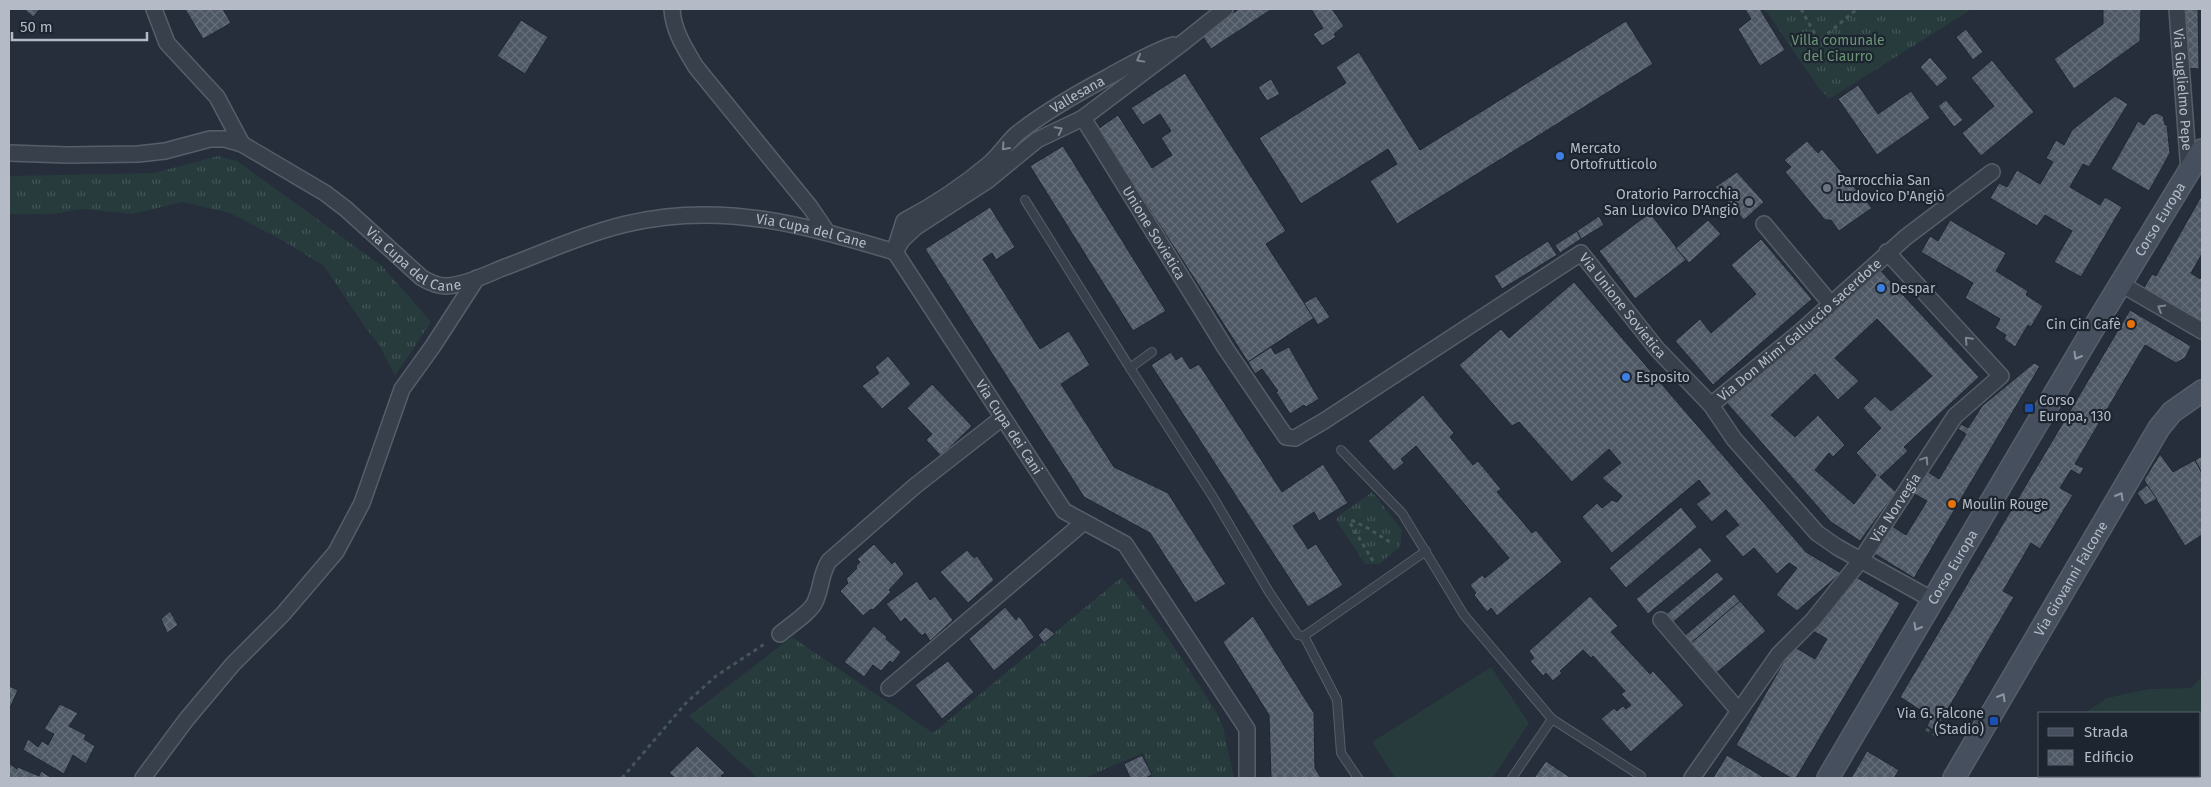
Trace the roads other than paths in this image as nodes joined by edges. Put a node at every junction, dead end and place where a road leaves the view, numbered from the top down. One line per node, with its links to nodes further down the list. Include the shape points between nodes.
1 (154, 9): 7 (street, via 167,43 217,97)
2 (672, 9): 14 (street, via 672,19 683,47 696,67 810,207)
3 (1226, 9): 5 (street)
4 (2177, 9): 11 (street, Via Guglielmo Pepe)
5 (1185, 41): 6 (street, Vallesana); 15 (street, Vallesana, one-way to 15, via 1150,53 1036,119 1015,135 983,168 928,208 904,221)
6 (1083, 118): 15 (street, one-way to 6, via 916,227 987,181 1037,140); 21 (street, Unione Sovietica)
7 (242, 144): 9 (street, Via Cupa del Cane, via 210,139 165,151 138,154); 17 (street, Via Cupa del Cane, via 339,204 422,278 446,286)
8 (2202, 150): 11 (main road, Corso Europa)
9 (9, 153)
10 (1992, 172): 16 (street, Via Don Mimì Galluccio sacerdote)
11 (2189, 172): 18 (main road, Corso Europa)
12 (1025, 200): 23 (lane)
13 (1764, 224): 19 (street)
14 (826, 232): 15 (street, Via Cupa del Cane); 17 (street, Via Cupa del Cane, via 719,213 660,217 599,231)
15 (895, 252): 26 (street, Via Cupa dei Cani)
16 (1887, 252): 19 (street, Via Don Mimì Galluccio sacerdote); 30 (street, Via Norvegia, one-way to 16, via 1955,416 2001,376)
17 (478, 278): 39 (street, via 402,389 362,503 336,552 283,614 233,664 186,720)
18 (2121, 284): 20 (street, one-way to 18); 31 (main road, Corso Europa, one-way to 31)
19 (1831, 304): 25 (street, Via Don Mimì Galluccio sacerdote)
20 (2202, 331)
21 (1226, 348): 25 (street, Via Unione Sovietica, via 1286,437 1295,438 1581,253 1657,349)
22 (1152, 352): 23 (lane)
23 (1130, 368): 34 (lane, via 1274,599 1298,635)
24 (2202, 391): 45 (main road, Via Giovanni Falcone, one-way to 24, via 2159,428 2172,412)
25 (1711, 405): 30 (street, Via Unione Sovietica, via 1734,438 1817,533)
26 (1002, 418): 28 (street, Via Cupa dei Cani, via 1064,511); 33 (street, via 915,486 829,561 822,572 814,604)
27 (1341, 450): 29 (lane, via 1402,513)
28 (1084, 522): 35 (street); 40 (street, Via Cupa dei Cani, via 1125,544 1247,729)
29 (1426, 552): 34 (lane); 37 (lane, via 1464,615)
30 (1861, 560): 31 (street, Via Unione Sovietica); 36 (street, Via Norvegia, via 1813,620 1779,654)
31 (1933, 600): 44 (main road, Corso Europa, one-way to 44)
32 (1661, 620): 36 (street)
33 (780, 634)
34 (1304, 636): 41 (lane, via 1336,700 1341,754)
35 (889, 688)
36 (1738, 710): 43 (street, Via Norvegia)
37 (1552, 718): 38 (lane); 42 (lane)
38 (1641, 776)
39 (144, 778)
40 (1247, 778)
41 (1358, 778)
42 (1512, 778)
43 (1692, 778)
44 (1828, 778)
45 (1954, 778)

